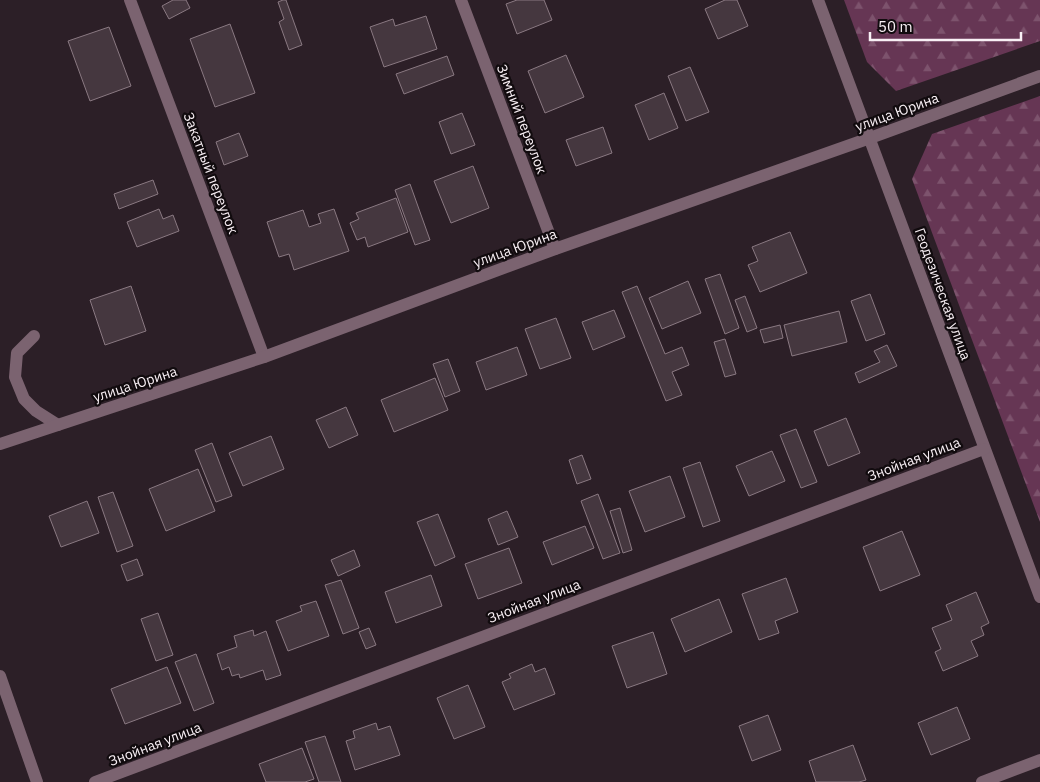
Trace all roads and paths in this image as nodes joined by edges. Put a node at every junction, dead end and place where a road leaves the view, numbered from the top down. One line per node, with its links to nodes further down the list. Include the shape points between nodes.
1 (130, 0): 8 (street, Закатный переулок)
2 (461, 0): 6 (street, Зимний переулок)
3 (818, 0): 5 (street, Геодезическая улица)
4 (1040, 76): 5 (street, улица Юрина)
5 (870, 138): 6 (street, улица Юрина); 11 (street, Геодезическая улица)
6 (555, 248): 8 (street, улица Юрина)
7 (34, 336): 9 (street, via 18,353 16,377 24,400)
8 (264, 357): 9 (street, улица Юрина)
9 (58, 425): 10 (street, улица Юрина)
10 (0, 444)
11 (984, 449): 12 (street, Геодезическая улица); 16 (street, Знойная улица)
12 (1040, 597)
13 (0, 676): 15 (street)
14 (1040, 760): 17 (street)
15 (37, 782)
16 (95, 782)
17 (982, 782)

